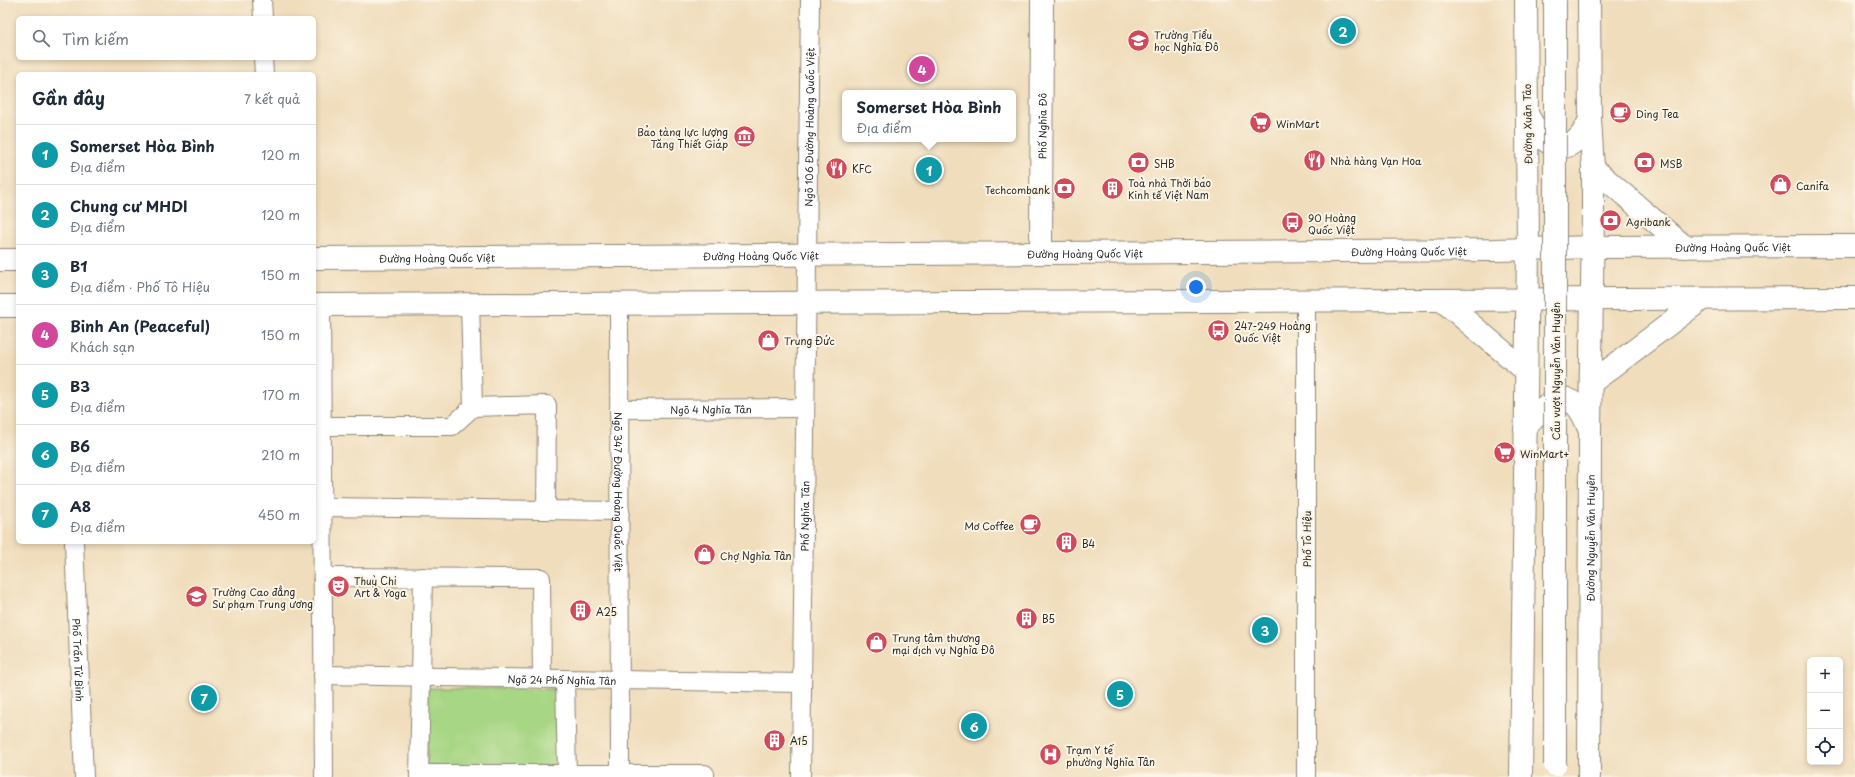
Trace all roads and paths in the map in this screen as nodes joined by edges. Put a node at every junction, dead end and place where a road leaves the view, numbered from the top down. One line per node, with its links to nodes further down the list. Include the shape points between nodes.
1 (262, 0): 7 (street)
2 (810, 0): 18 (street, Ngõ 106 Đường Hoàng Quốc Việt)
3 (1042, 0): 17 (main road, Phố Nghĩa Đô)
4 (1526, 0): 10 (main road, Đường Xuân Tảo)
5 (1555, 0): 54 (main road, Cầu vượt Nguyễn Văn Huyên, bridge)
6 (1589, 0): 11 (main road)
7 (263, 16)
8 (263, 60): 9 (street)
9 (264, 72)
10 (1527, 114): 11 (main road, via 1545,140 1554,146 1566,147 1575,143); 16 (main road, Đường Xuân Tảo)
11 (1590, 119): 12 (main road)
12 (1593, 168): 14 (main road); 15 (main road)
13 (1855, 246): 15 (main road, Đường Hoàng Quốc Việt)
14 (1593, 247): 15 (main road, Đường Hoàng Quốc Việt); 16 (main road, Đường Hoàng Quốc Việt); 26 (main road, Đường Nguyễn Văn Huyên)
15 (1685, 247)
16 (1528, 248): 17 (main road, Đường Hoàng Quốc Việt); 25 (main road, Đường Xuân Tảo)
17 (1041, 252): 18 (main road, Đường Hoàng Quốc Việt)
18 (807, 255): 19 (main road, Đường Hoàng Quốc Việt); 28 (street, Phố Nghĩa Tân)
19 (316, 258)
20 (0, 260): 21 (main road)
21 (16, 260)
22 (1855, 298): 27 (main road)
23 (1306, 300): 24 (main road); 28 (main road); 62 (street, Phố Tô Hiệu)
24 (1442, 300): 25 (main road); 34 (main road)
25 (1528, 300): 26 (main road); 34 (main road)
26 (1593, 300): 27 (main road); 35 (main road, Đường Nguyễn Văn Huyên)
27 (1701, 300): 35 (main road)
28 (806, 302): 29 (main road); 37 (street, Phố Nghĩa Tân)
29 (619, 303): 30 (main road); 38 (street, Ngõ 347 Đường Hoàng Quốc Việt)
30 (470, 304): 31 (main road); 36 (street)
31 (317, 305): 39 (street)
32 (0, 306): 33 (main road)
33 (16, 306)
34 (1526, 371): 40 (main road)
35 (1591, 383): 41 (main road, Đường Nguyễn Văn Huyên)
36 (473, 407): 39 (street, via 452,426); 43 (street, via 547,405)
37 (804, 408): 38 (street, Ngõ 4 Nghĩa Tân); 53 (street, Phố Nghĩa Tân)
38 (619, 409): 44 (street, Ngõ 347 Đường Hoàng Quốc Việt)
39 (322, 426): 42 (street)
40 (1525, 429): 41 (main road, via 1544,405 1553,400 1565,399 1574,403 1583,414); 63 (main road)
41 (1590, 432): 64 (main road, Đường Nguyễn Văn Huyên)
42 (322, 507): 43 (street); 46 (street)
43 (546, 510): 44 (street)
44 (620, 511): 52 (street, Ngõ 347 Đường Hoàng Quốc Việt)
45 (74, 544): 58 (street, Phố Trần Tử Bình)
46 (323, 577): 47 (street); 48 (street)
47 (423, 577): 49 (street); 50 (street, via 541,578)
48 (323, 675): 49 (street, Ngõ 24 Phố Nghĩa Tân); 59 (street)
49 (422, 677): 50 (street, Ngõ 24 Phố Nghĩa Tân); 56 (street)
50 (542, 679): 51 (street, Ngõ 24 Phố Nghĩa Tân)
51 (565, 679): 52 (street, Ngõ 24 Phố Nghĩa Tân); 57 (street)
52 (620, 680): 53 (street, Ngõ 24 Phố Nghĩa Tân); 55 (street, Ngõ 347 Đường Hoàng Quốc Việt)
53 (801, 683): 61 (street, Phố Nghĩa Tân)
54 (1555, 773)
55 (620, 774): 57 (street); 60 (street, via 705,774)
56 (419, 775): 57 (street)
57 (567, 775)
58 (84, 777)
59 (324, 777)
60 (705, 777)
61 (801, 777)
62 (1306, 777)
63 (1521, 777)
64 (1589, 777)

